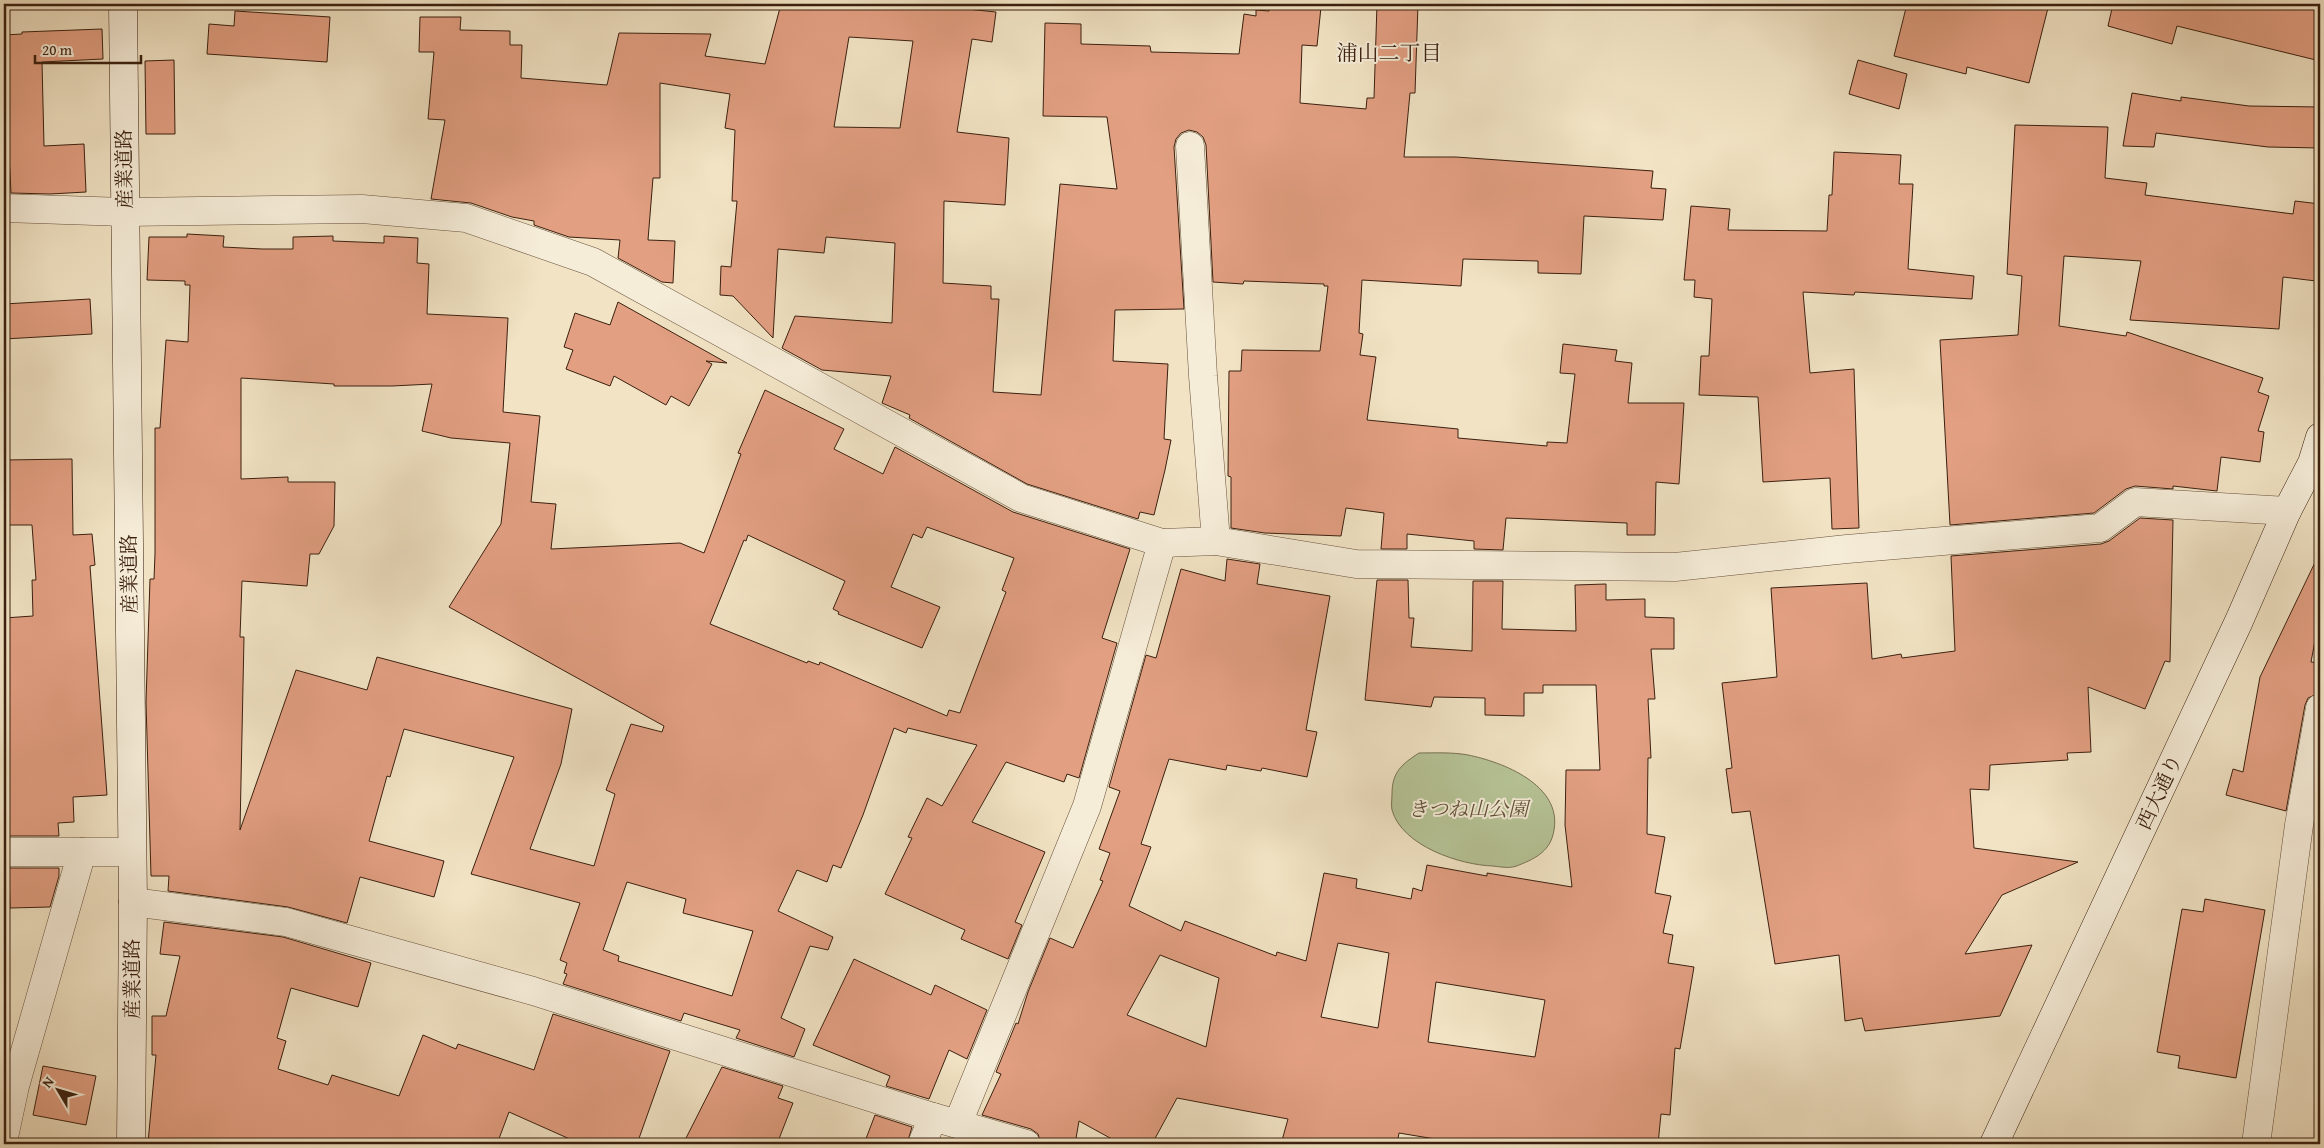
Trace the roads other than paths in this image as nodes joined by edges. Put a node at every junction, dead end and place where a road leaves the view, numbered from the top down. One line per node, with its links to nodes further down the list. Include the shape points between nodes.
1 (123, 4): 4 (street, 産業道路)
2 (1190, 146): 8 (street)
3 (4, 208): 4 (street)
4 (125, 212): 9 (street, via 362,209 466,218 593,262 1021,498); 13 (street, 産業道路)
5 (2320, 438): 6 (street, 西大通り)
6 (2316, 466): 7 (street, 西大通り)
7 (2287, 511): 8 (street, via 2135,502 2100,528 1675,567 1356,564); 20 (street, 西大通り, via 2239,621)
8 (1216, 541): 9 (street)
9 (1162, 543): 15 (street, via 1087,806)
10 (2320, 708): 21 (street, via 2298,825)
11 (4, 852): 12 (street)
12 (82, 852): 13 (street); 16 (street, via 15,1086)
13 (132, 852): 14 (street, 産業道路)
14 (132, 902): 15 (street, via 286,922 533,991); 17 (street, 産業道路)
15 (945, 1120): 18 (street); 19 (street)
16 (4, 1137)
17 (131, 1144)
18 (922, 1144)
19 (1026, 1144)
20 (1994, 1144)
21 (2256, 1144)

